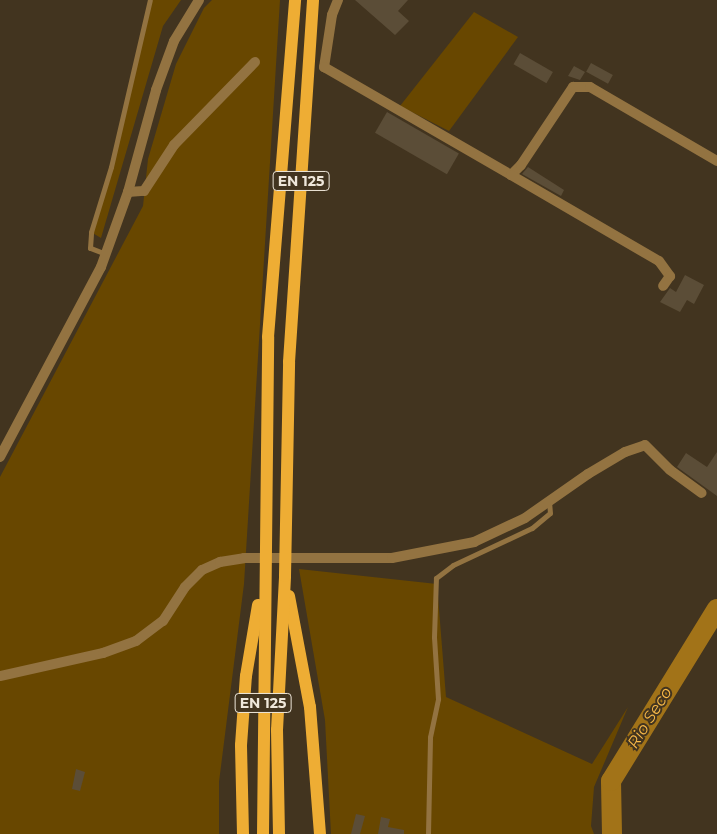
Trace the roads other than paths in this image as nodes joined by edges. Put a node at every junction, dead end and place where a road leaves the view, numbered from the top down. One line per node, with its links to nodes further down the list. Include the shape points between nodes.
1 (150, 0): 10 (lane, via 111,167 91,232 90,248)
2 (199, 0): 9 (street, via 174,41 156,90)
3 (295, 0): 15 (main road, EN 125, via 268,337)
4 (313, 0): 16 (main road, EN 125, via 289,362)
5 (338, 0): 8 (street, via 332,15 324,67)
6 (255, 62): 9 (street, via 174,145 144,191)
7 (717, 161): 8 (street, via 590,87 574,87 521,165)
8 (510, 175): 11 (street, via 659,261 670,276)
9 (128, 192): 10 (street)
10 (106, 254): 12 (street)
11 (663, 286)
12 (0, 457)
13 (702, 493): 14 (street, via 670,470 645,445 595,469)
14 (549, 501): 17 (street, via 525,518 474,542 392,558 244,558 220,562 202,570 184,587 163,621 136,641 103,653); 22 (lane, via 550,513 532,528 453,565 436,578 434,637 438,699 430,737)
15 (263, 573): 18 (main road, via 246,676 241,745); 19 (main road, EN 125)
16 (285, 576): 20 (main road, EN 125, via 277,730); 21 (main road, via 310,706)
17 (0, 676)
18 (243, 834)
19 (263, 834)
20 (279, 834)
21 (320, 834)
22 (428, 834)

